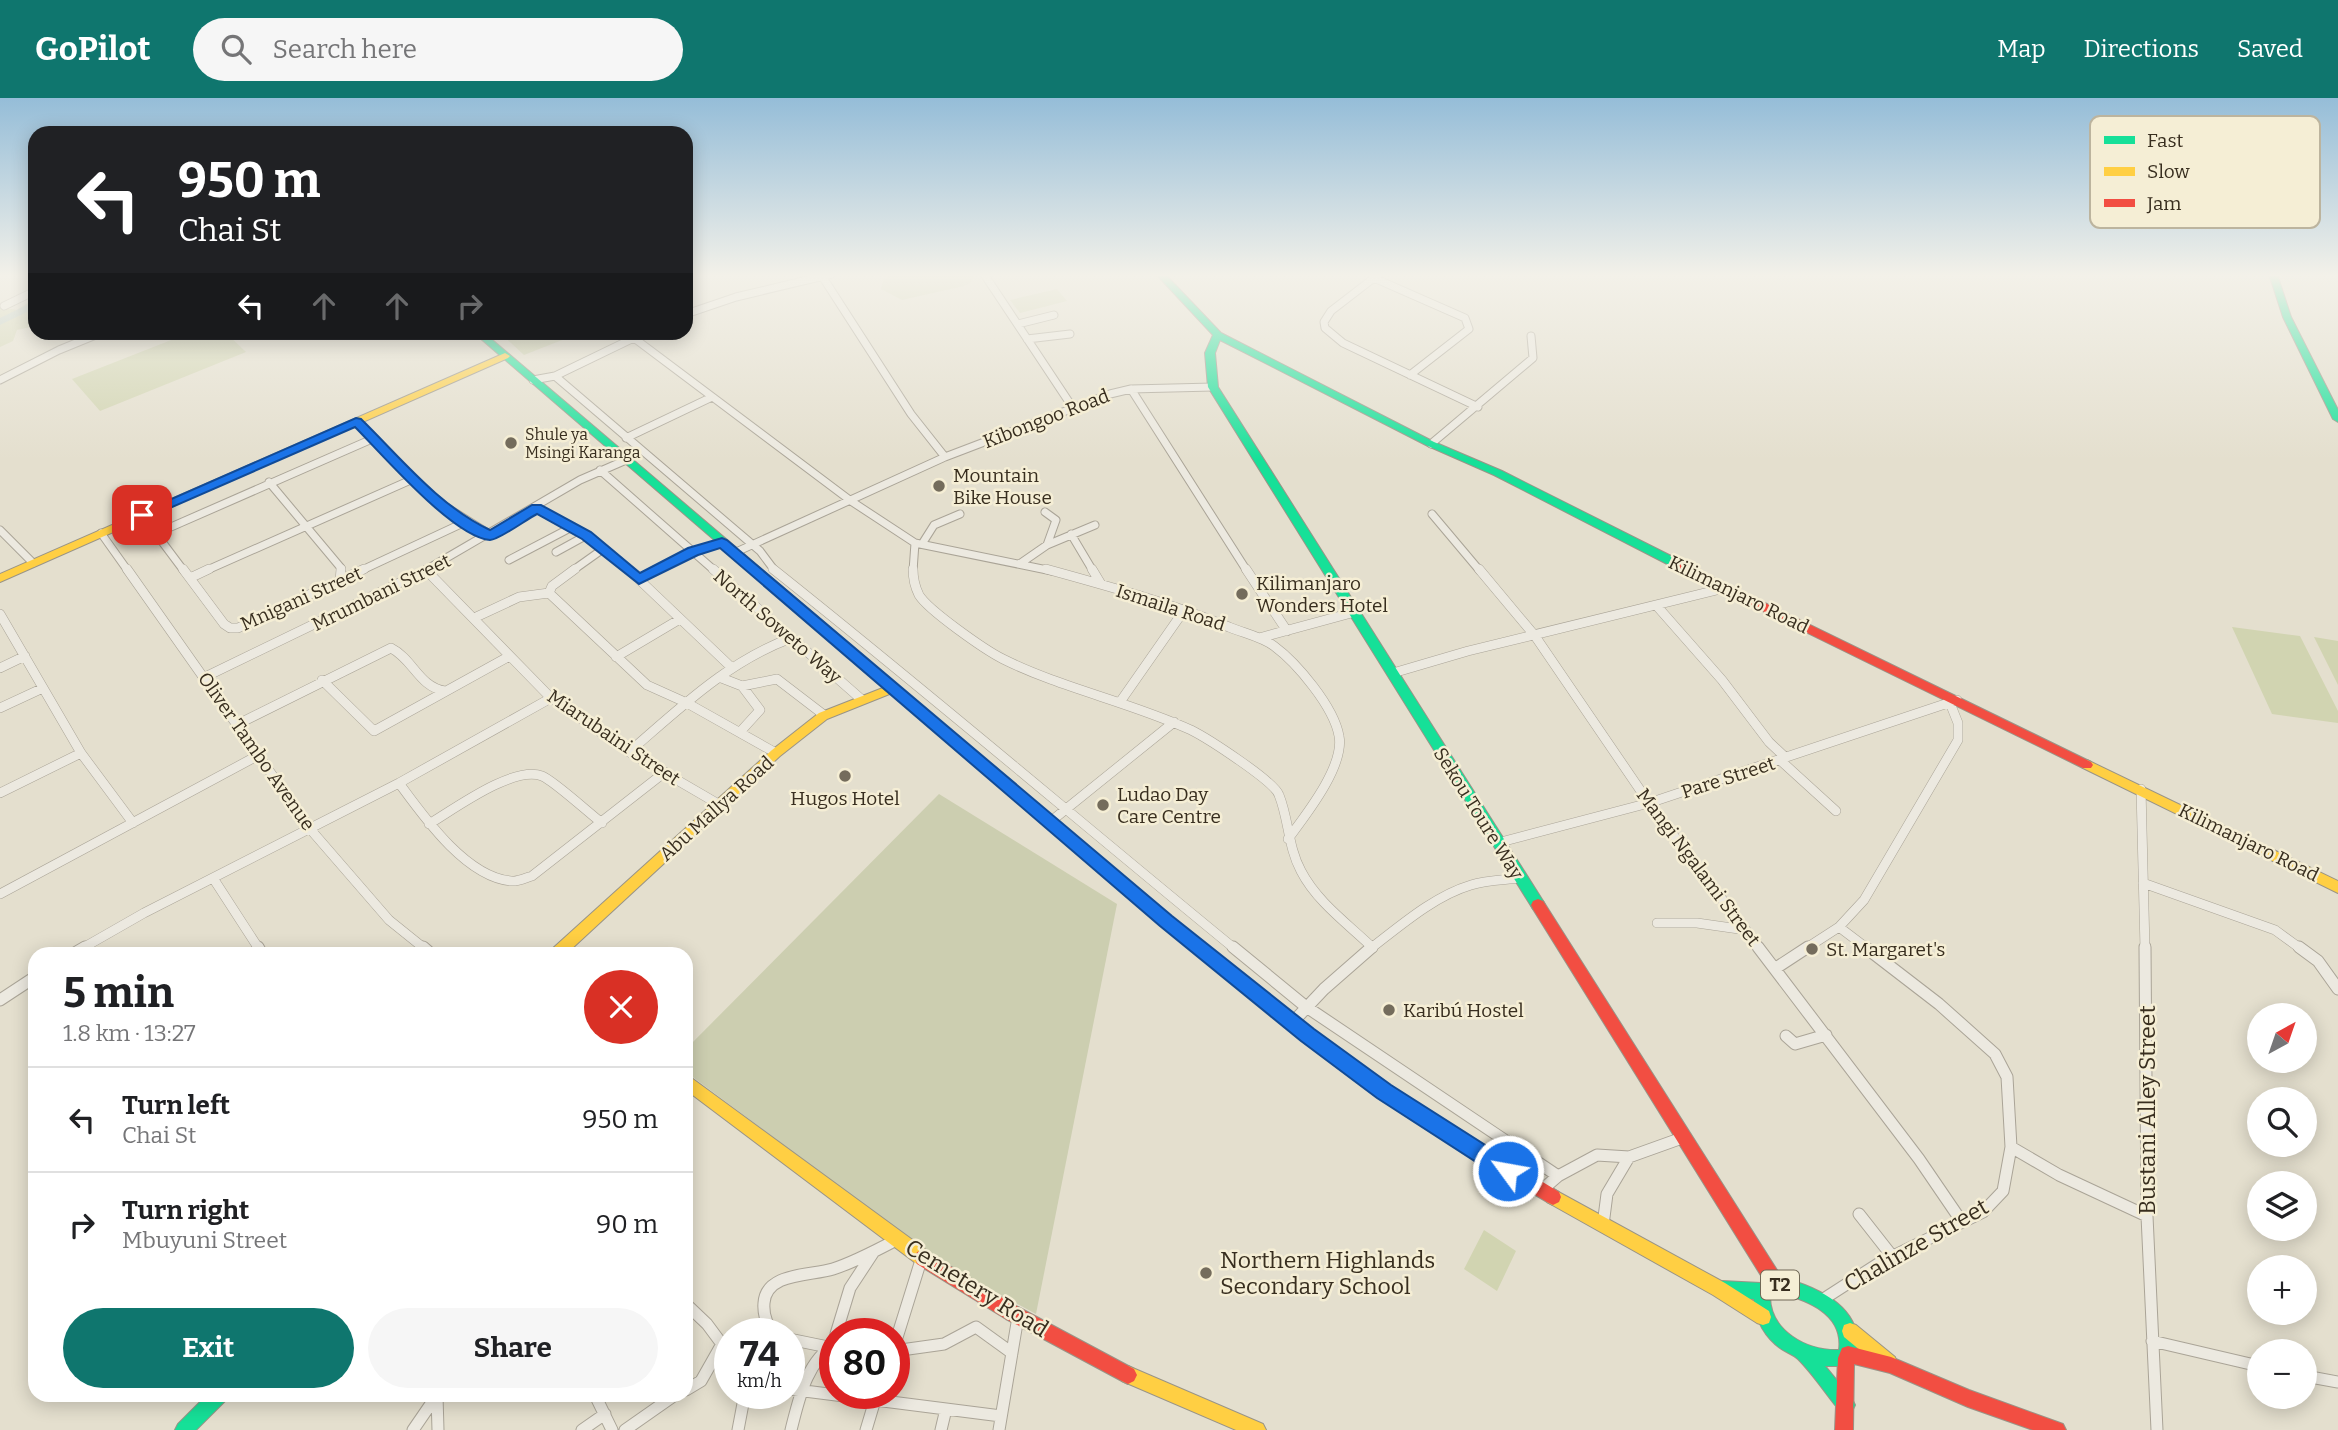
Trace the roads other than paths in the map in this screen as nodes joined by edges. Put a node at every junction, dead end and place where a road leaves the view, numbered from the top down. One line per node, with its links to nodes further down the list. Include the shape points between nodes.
1 (864, 336): 29 (street, via 895,393)
2 (1059, 336): 9 (street)
3 (1216, 336): 19 (main road, Sekou Toure Way, via 1209,355)
4 (1219, 336): 28 (main road, Kilimanjaro Road)
5 (1335, 336): 15 (street)
6 (1460, 336): 15 (street)
7 (1531, 336): 22 (street, via 1533,358)
8 (2297, 336): 24 (main road)
9 (1027, 338): 23 (street)
10 (83, 340): 17 (street)
11 (486, 340): 14 (main road, T2)
12 (630, 340): 16 (street)
13 (637, 340): 21 (street, Ismaila Road)
14 (505, 356): 18 (main road, T2); 25 (main road)
15 (1410, 375): 22 (street)
16 (555, 376): 18 (street); 26 (street)
17 (0, 380)
18 (533, 380): 30 (main road, T2)
19 (1213, 387): 20 (street, Kibongoo Road); 73 (main road, Sekou Toure Way)
20 (1131, 389): 23 (street, Kibongoo Road); 78 (street)
21 (712, 397): 26 (street); 34 (street, Ismaila Road)
22 (1478, 407): 28 (street)
23 (1073, 408): 29 (street, Kibongoo Road)
24 (2338, 419)
25 (356, 422): 27 (street); 39 (main road)
26 (626, 438): 53 (street)
27 (372, 439): 32 (street); 33 (street)
28 (1431, 444): 69 (main road, Kilimanjaro Road)
29 (945, 457): 34 (street, Kibongoo Road)
30 (626, 460): 31 (street, Mrumbani Street); 50 (main road, T2)
31 (600, 470): 35 (street, Mrumbani Street); 55 (street, North Soweto Way)
32 (413, 478): 40 (street); 42 (street)
33 (269, 482): 42 (street); 46 (street)
34 (851, 501): 51 (street, Ismaila Road); 53 (street, Kibongoo Road)
35 (536, 508): 43 (street); 48 (street, Mrumbani Street)
36 (1045, 512): 52 (street, via 1056,520)
37 (960, 514): 51 (street, via 934,525)
38 (1432, 514): 79 (street, Mangi Ngalami Street)
39 (142, 515): 45 (main road); 46 (street, Mnigani Street)
40 (463, 523): 48 (street); 62 (street, Mnigani Street)
41 (1095, 525): 47 (street)
42 (308, 526): 61 (street); 65 (street)
43 (572, 527): 49 (street); 58 (street)
44 (0, 530): 60 (street)
45 (101, 533): 60 (main road); 88 (street, Oliver Tambo Avenue)
46 (155, 534): 65 (street, Mnigani Street)
47 (1071, 534): 52 (street); 68 (street)
48 (491, 536): 63 (street, Mrumbani Street)
49 (587, 536): 54 (street); 56 (street)
50 (722, 543): 55 (street); 57 (main road, T2)
51 (918, 543): 59 (street, Ismaila Road); 98 (street, via 913,578 920,597 976,643 1003,659)
52 (1047, 545): 59 (street)
53 (754, 546): 57 (street, Kibongoo Road); 116 (street, via 772,569)
54 (603, 549): 66 (street); 70 (street, via 552,586)
55 (693, 551): 66 (street); 80 (street, North Soweto Way)
56 (556, 552)
57 (734, 553): 93 (main road, T2)
58 (509, 560)
59 (1021, 563): 68 (street, Ismaila Road)
60 (33, 564): 64 (main road)
61 (341, 568): 62 (street); 67 (street)
62 (366, 569): 67 (street, Mnigani Street)
63 (426, 570): 75 (street, Miarubaini Street); 88 (street, Mrumbani Street)
64 (0, 578)
65 (190, 578): 67 (street, Mnigani Street, via 230,628)
66 (639, 579): 76 (street)
67 (340, 581)
68 (1101, 584): 72 (street, Ismaila Road)
69 (1725, 588): 71 (street); 97 (main road, Kilimanjaro Road)
70 (549, 593): 75 (street, via 517,596); 84 (street)
71 (1656, 605): 79 (street); 109 (street)
72 (1185, 609): 81 (street, Ismaila Road); 98 (street)
73 (1355, 612): 78 (street); 87 (main road, Sekou Toure Way)
74 (0, 614): 77 (street)
75 (474, 618): 83 (street, Miarubaini Street)
76 (680, 619): 84 (street); 85 (street)
77 (3, 625): 82 (street)
78 (1287, 631): 81 (street)
79 (1535, 636): 87 (street); 114 (street, Mangi Ngalami Street)
80 (791, 638): 85 (street); 96 (street, North Soweto Way)
81 (1259, 638): 123 (street, Ismaila Road, via 1284,655 1311,684 1340,737 1321,795)
82 (25, 656): 86 (street); 92 (street)
83 (508, 657): 94 (street); 95 (street, Miarubaini Street)
84 (617, 657): 99 (street, via 647,685)
85 (731, 667): 89 (street)
86 (0, 668)
87 (1393, 673): 124 (main road, Sekou Toure Way)
88 (205, 677): 103 (street, Oliver Tambo Avenue)
89 (719, 677): 91 (street); 99 (street)
90 (322, 680): 94 (street, via 391,648 428,687); 94 (street, via 372,731); 103 (street)
91 (742, 686): 101 (street, via 777,679); 104 (street, via 760,710)
92 (43, 688): 100 (street); 106 (street)
93 (893, 688): 96 (main road, Abu Mallya Road); 118 (main road, T2)
94 (445, 691)
95 (551, 698): 105 (street, Miarubaini Street); 111 (street)
96 (861, 699): 101 (main road, Abu Mallya Road)
97 (1953, 701): 109 (street, Pare Street); 112 (main road, Kilimanjaro Road); 131 (street, via 1959,732 1951,756 1864,900)
98 (1120, 702): 102 (street)
99 (687, 703): 104 (street); 105 (street)
100 (0, 708)
101 (824, 715): 107 (main road, Abu Mallya Road)
102 (1174, 722): 116 (street); 123 (street, via 1230,753 1279,793)
103 (236, 725): 108 (street, Oliver Tambo Avenue)
104 (740, 732): 107 (street)
105 (629, 752): 110 (street, Miarubaini Street)
106 (81, 753): 113 (street); 119 (street)
107 (776, 753): 115 (main road, Abu Mallya Road)
108 (257, 756): 119 (street); 122 (street, Oliver Tambo Avenue)
109 (1783, 759): 114 (street, Pare Street); 117 (street)
110 (665, 772): 115 (street, Miarubaini Street); 120 (street)
111 (398, 783): 121 (street); 122 (street)
112 (2141, 789): 127 (street, Bustani Alley Street); 128 (main road, Kilimanjaro Road)
113 (0, 793)
114 (1649, 803): 124 (street, Pare Street); 132 (street, Mangi Ngalami Street)
115 (720, 805): 136 (main road, Abu Mallya Road)
116 (1065, 810): 118 (street); 142 (street)
117 (1836, 811)
118 (1050, 822): 143 (main road, T2)
119 (133, 823): 129 (street)
120 (602, 823): 121 (street, via 542,776 532,774 500,784); 121 (street, via 516,883 478,867)
121 (429, 824)
122 (311, 830): 125 (street); 135 (street, Oliver Tambo Avenue, via 389,920)
123 (1288, 839): 137 (street, via 1314,893)
124 (1497, 843): 126 (main road, Sekou Toure Way)
125 (214, 878): 133 (street); 134 (street)
126 (1519, 878): 137 (street, via 1462,887); 147 (main road, Sekou Toure Way)
127 (2143, 883): 140 (street, via 2276,930 2318,961); 153 (street, Bustani Alley Street)
128 (2338, 887)
129 (0, 894)
130 (1657, 923): 132 (street)
131 (1839, 928): 138 (street); 148 (street, Chalinze Street, via 1939,1004 1995,1054 2007,1077)
132 (1746, 930): 138 (street, Mangi Ngalami Street)
133 (86, 947)
134 (258, 947)
135 (422, 947)
136 (564, 947)
137 (1373, 948): 142 (street)
138 (1776, 968): 144 (street, Mangi Ngalami Street)
139 (28, 982): 141 (street)
140 (2338, 989)
141 (0, 1000)
142 (1305, 1006): 143 (street); 150 (street)
143 (1292, 1023): 151 (main road, T2, via 1384,1092)
144 (1826, 1035): 145 (street, via 1794,1044); 154 (street, Mangi Ngalami Street)
145 (1786, 1036)
146 (693, 1086): 156 (main road, Cemetery Road)
147 (1682, 1138): 149 (street); 160 (main road, Sekou Toure Way)
148 (2011, 1147): 153 (street); 154 (street, Chalinze Street, via 2003,1191 1983,1212)
149 (1629, 1157): 150 (street, via 1597,1155); 155 (street, via 1607,1195)
150 (1558, 1176): 151 (street)
151 (1541, 1191): 155 (main road, T2)
152 (1858, 1214): 158 (street)
153 (2147, 1216): 172 (street, Bustani Alley Street)
154 (1962, 1222): 158 (street, Chalinze Street)
155 (1603, 1226): 161 (main road, T2)
156 (898, 1239): 157 (street); 159 (main road, Cemetery Road)
157 (874, 1251): 167 (street, via 821,1272 780,1281 769,1288 764,1299); 168 (street, via 850,1288)
158 (1892, 1256): 163 (street, Chalinze Street)
159 (922, 1257): 165 (main road, Cemetery Road); 169 (street)
160 (1776, 1284): 162 (main road, T2); 163 (main road, T2)
161 (1719, 1289): 162 (main road, T2); 166 (main road, T2)
162 (1762, 1292): 166 (main road, T2)
163 (1822, 1300): 170 (main road, T2)
164 (693, 1312): 171 (street)
165 (1018, 1317): 175 (street); 209 (main road, Cemetery Road, via 1133,1378)
166 (1763, 1317): 174 (main road, T2)
167 (766, 1318)
168 (841, 1318)
169 (903, 1318)
170 (1850, 1331): 176 (main road); 180 (main road, T2)
171 (714, 1336)
172 (2152, 1341): 178 (street); 212 (street, Bustani Alley Street)
173 (910, 1348): 175 (street, via 938,1345 976,1328)
174 (1800, 1349): 176 (main road, T2, via 1832,1362); 191 (main road)
175 (1012, 1353): 197 (street)
176 (1847, 1356): 180 (main road, T2); 191 (main road)
177 (819, 1357): 181 (street)
178 (2247, 1363)
179 (714, 1365): 184 (street)
180 (1891, 1365): 211 (main road, T2)
181 (805, 1377)
182 (2317, 1378): 183 (street)
183 (2338, 1382)
184 (693, 1386)
185 (212, 1402): 198 (main road)
186 (432, 1402): 199 (street)
187 (437, 1402): 200 (street)
188 (599, 1402): 196 (street)
189 (665, 1402): 203 (street)
190 (910, 1404): 195 (street)
191 (1846, 1405): 210 (main road)
192 (742, 1409): 204 (street)
193 (794, 1409): 205 (street)
194 (872, 1409): 206 (street)
195 (946, 1409): 197 (street); 207 (street)
196 (605, 1414): 201 (street); 202 (street)
197 (1001, 1416): 208 (street)
198 (184, 1430)
199 (413, 1430)
200 (439, 1430)
201 (582, 1430)
202 (612, 1430)
203 (625, 1430)
204 (738, 1430)
205 (791, 1430)
206 (866, 1430)
207 (941, 1430)
208 (999, 1430)
209 (1257, 1430)
210 (1844, 1430)
211 (2057, 1430)
212 (2157, 1430)

